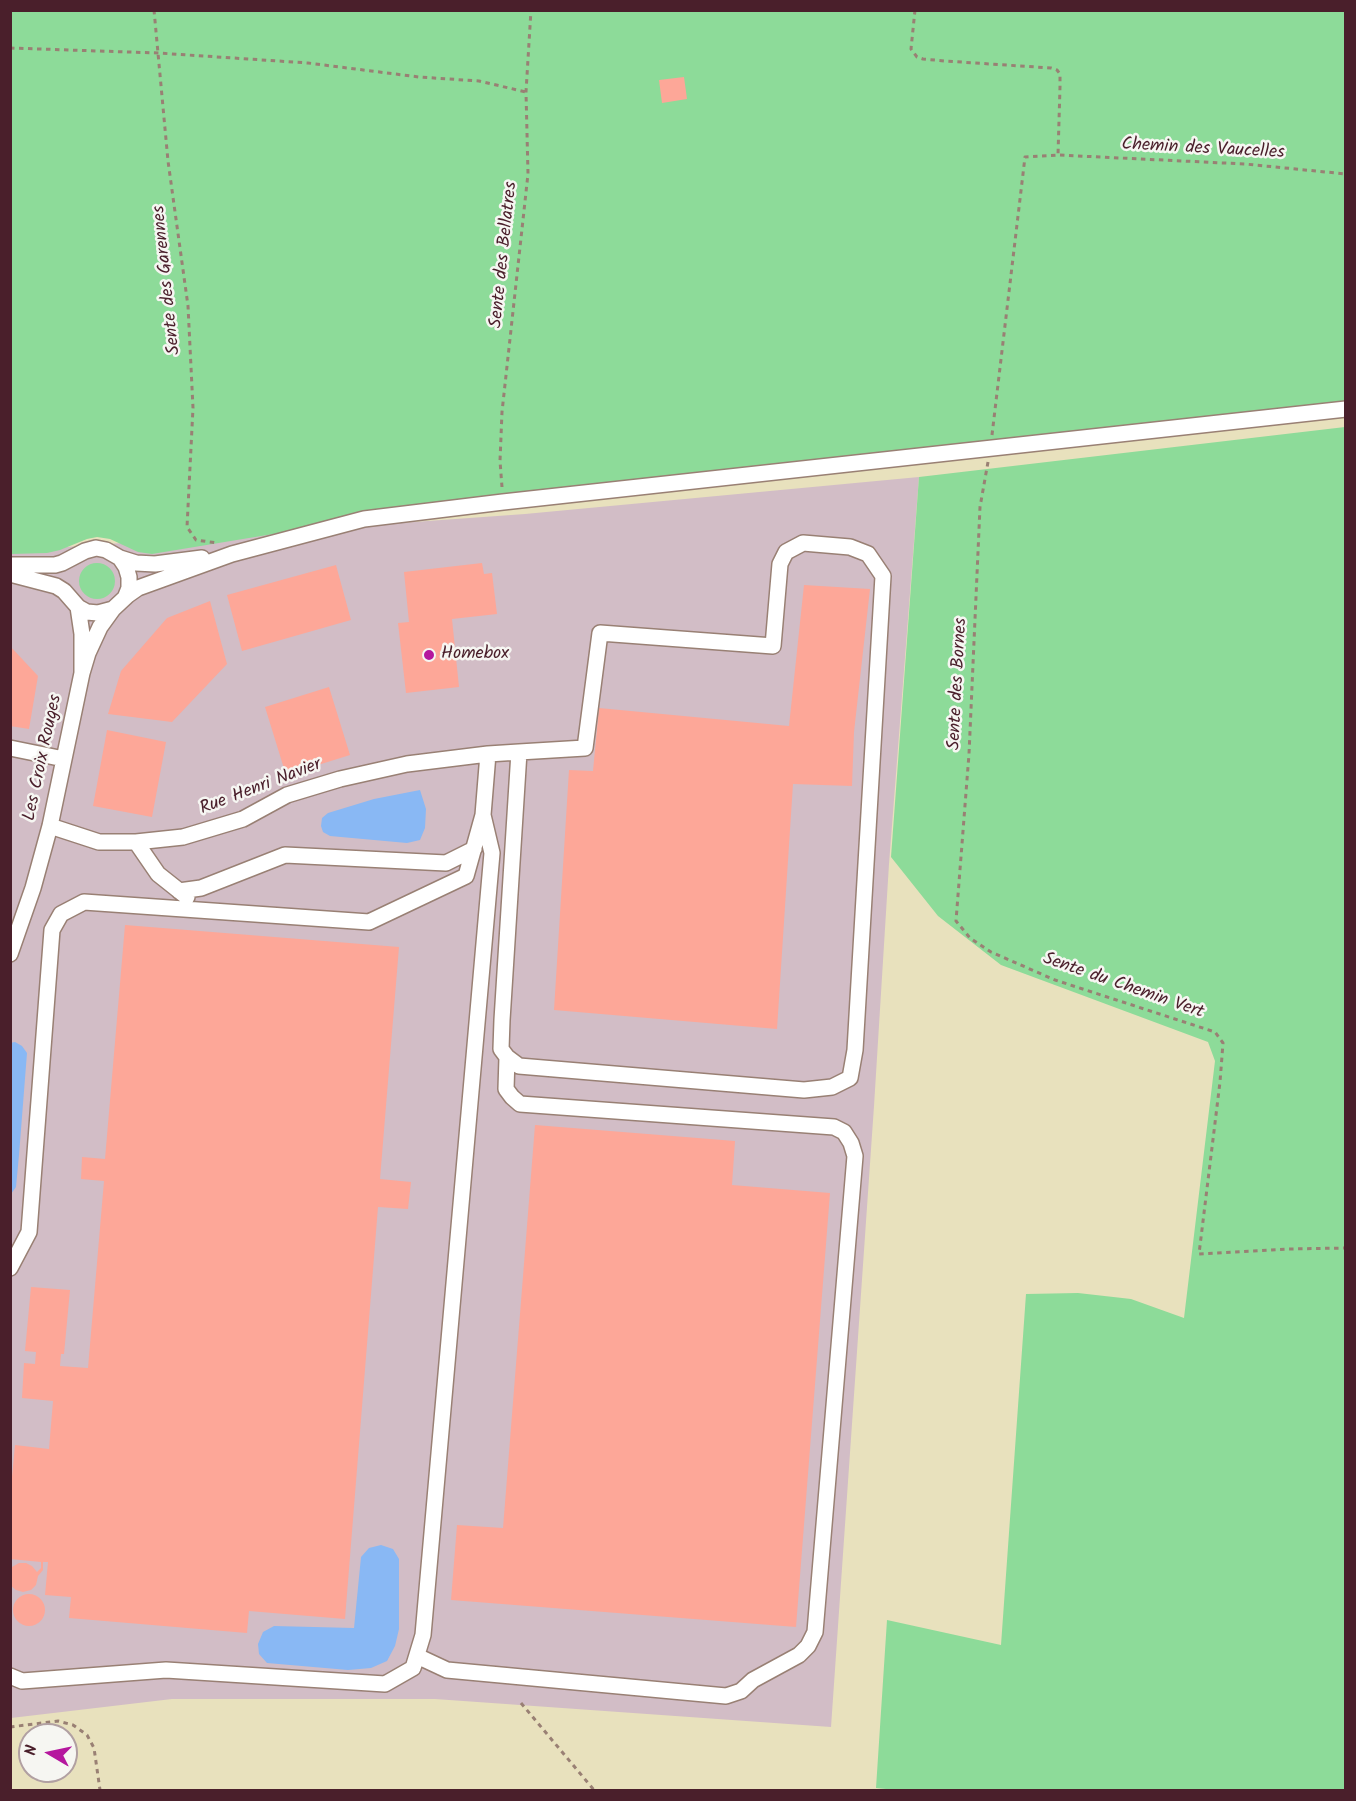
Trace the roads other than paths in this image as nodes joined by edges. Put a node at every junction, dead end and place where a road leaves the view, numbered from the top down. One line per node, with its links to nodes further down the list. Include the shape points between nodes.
1 (1346, 409): 2 (street, via 364,519)
2 (232, 554): 4 (street, via 148,564); 8 (street, via 144,586)
3 (76, 556): 4 (street, via 85,550 101,549); 5 (street, via 55,565); 7 (street, via 65,574)
4 (120, 558): 8 (street, via 129,577)
5 (10, 565)
6 (10, 574): 7 (street, via 56,586)
7 (68, 595): 9 (street)
8 (125, 598): 10 (street)
9 (78, 607): 10 (street, via 98,614); 11 (street, Les Croix Rouges)
10 (113, 609): 11 (street, Les Croix Rouges, via 100,627)
11 (82, 673): 15 (street, Les Croix Rouges)
12 (10, 748): 15 (street)
13 (519, 752): 14 (street, Rue Henri Navier); 23 (street, via 501,1020 501,1049); 23 (street, Rue Henri Navier, via 585,748 600,633 773,646 780,564 786,552 803,543 850,547 868,554 883,576 855,1050 850,1078 832,1087 804,1090 519,1066)
14 (488, 754): 16 (street); 18 (street, Rue Henri Navier, via 407,764 340,779 287,795 243,819 183,837)
15 (64, 759): 17 (street, Les Croix Rouges)
16 (483, 815): 19 (street); 25 (street, via 492,853 423,1635)
17 (50, 826): 18 (street, Rue Henri Navier, via 99,842); 22 (street, Les Croix Rouges)
18 (136, 842): 20 (street, via 158,874)
19 (474, 849): 20 (street, via 446,862 285,855 201,888); 21 (street, via 466,876 369,922)
20 (179, 891): 21 (street)
21 (204, 910): 24 (street, via 84,902 61,914 52,930 29,1232)
22 (10, 954)
23 (507, 1058): 25 (street, via 506,1089 520,1104 834,1127 844,1132 851,1143 855,1156 815,1632 799,1656 726,1696 447,1670)
24 (10, 1268)
25 (417, 1656): 26 (street, via 413,1668 385,1684 166,1670 22,1681)
26 (10, 1676)

